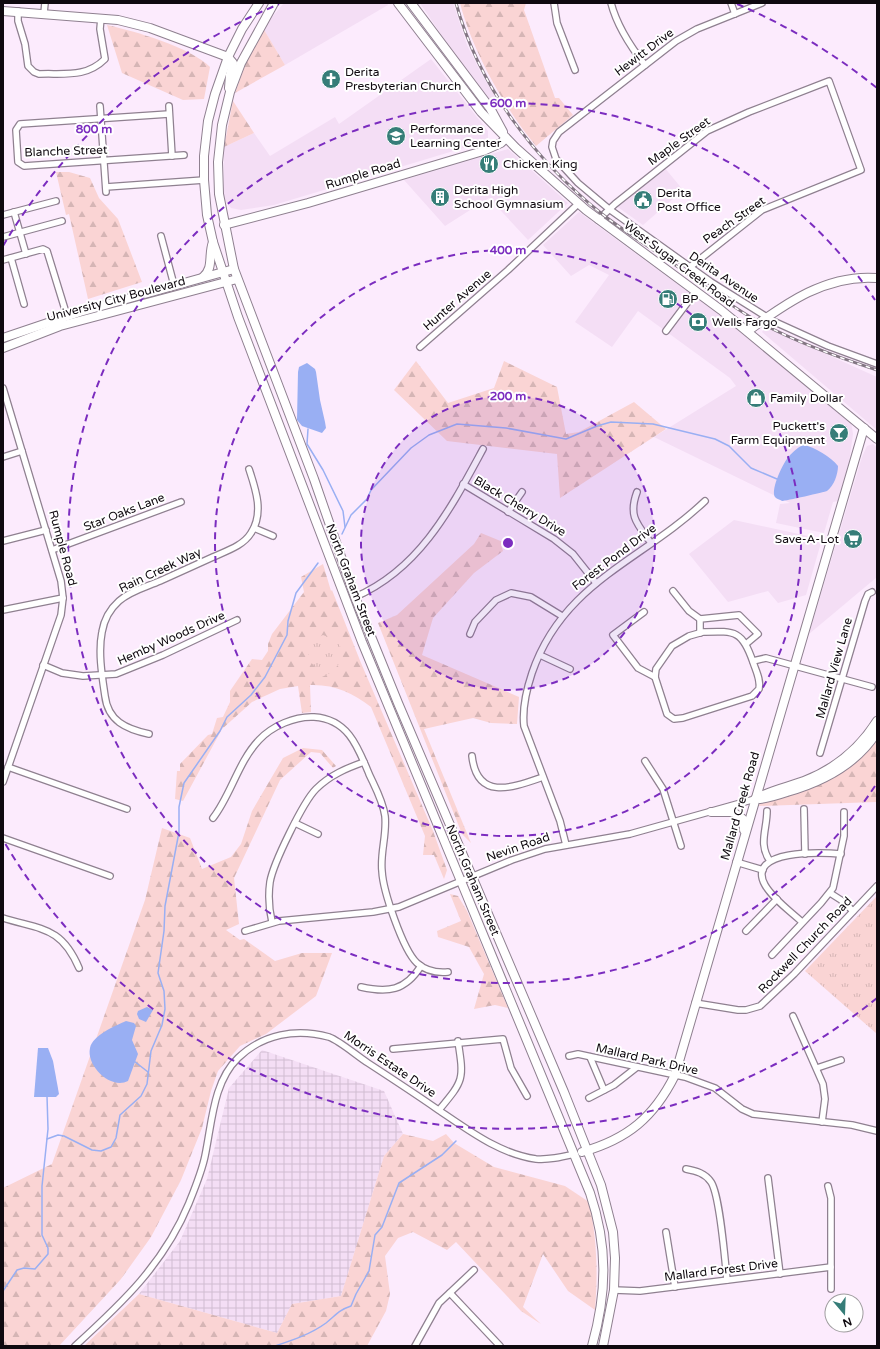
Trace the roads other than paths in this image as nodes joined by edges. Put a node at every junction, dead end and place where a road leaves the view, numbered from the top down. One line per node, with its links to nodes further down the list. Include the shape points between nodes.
1 (45, 3): 12 (street)
2 (259, 3): 17 (main road, North Graham Street)
3 (274, 3): 20 (main road, North Graham Street, via 247,51)
4 (398, 3): 15 (main road, West Sugar Creek Road)
5 (411, 3): 16 (main road, West Sugar Creek Road)
6 (554, 3): 19 (street, via 557,23)
7 (611, 3): 18 (street, via 629,43)
8 (731, 3): 13 (street)
9 (762, 3): 13 (street, Hewitt Drive)
10 (3, 11): 11 (main road)
11 (18, 11): 12 (main road); 14 (street, via 28,66 39,74 83,72 97,67 105,59 100,29)
12 (44, 13): 14 (main road)
13 (735, 14): 18 (street, Hewitt Drive, via 685,35)
14 (101, 18): 17 (main road, via 150,28)
15 (423, 36): 16 (main road, via 439,53); 25 (main road, West Sugar Creek Road, via 481,112)
16 (450, 54): 25 (main road, West Sugar Creek Road, via 490,108)
17 (228, 57): 20 (main road, via 233,63 228,83); 31 (main road, North Graham Street, via 208,121)
18 (645, 65): 26 (street, Hewitt Drive, via 564,128)
19 (575, 70)
20 (230, 92): 39 (main road, North Graham Street, via 222,125 218,162 219,194)
21 (100, 106): 24 (street)
22 (168, 106): 23 (street)
23 (169, 114): 24 (street, Blanche Street); 28 (street)
24 (101, 118): 29 (street); 29 (street, Blanche Street, via 20,124 16,130 18,162 20,165)
25 (506, 138): 33 (main road, West Sugar Creek Road); 39 (main road, Rumple Road, via 501,143 482,151 308,203)
26 (553, 141): 34 (street, Derita Avenue, via 554,154 559,164)
27 (184, 155): 28 (street, Blanche Street)
28 (172, 156): 29 (street, Blanche Street)
29 (104, 161): 31 (street, via 106,189)
30 (861, 170): 34 (street, Maple Street, via 829,81 748,112 707,131); 47 (street, Peach Street, via 762,210)
31 (204, 180): 43 (main road, North Graham Street, via 207,216)
32 (56, 201): 35 (street)
33 (578, 204): 37 (main road, West Sugar Creek Road); 62 (street, Hunter Avenue)
34 (609, 209): 37 (street, Maple Street); 47 (street, Derita Avenue)
35 (14, 212): 36 (street); 40 (street)
36 (3, 215)
37 (598, 220): 55 (main road, West Sugar Creek Road)
38 (62, 221): 40 (street)
39 (224, 225): 48 (main road, North Graham Street)
40 (20, 232): 42 (street); 44 (street)
41 (161, 236): 54 (street)
42 (3, 237)
43 (213, 242): 49 (main road, North Graham Street); 50 (main road, via 210,268)
44 (26, 254): 45 (street); 57 (street, via 43,249 49,253)
45 (11, 258): 46 (street); 56 (street)
46 (3, 260)
47 (690, 267): 58 (street, Derita Avenue)
48 (234, 269): 49 (main road, University City Boulevard); 52 (main road, North Graham Street)
49 (222, 272): 50 (main road, University City Boulevard); 53 (main road, North Graham Street)
50 (203, 277): 54 (main road, University City Boulevard)
51 (877, 278): 58 (main road, via 847,279 824,285)
52 (237, 279): 53 (main road, University City Boulevard); 88 (main road, North Graham Street, via 311,472)
53 (225, 282): 63 (main road, University City Boulevard, via 60,326); 140 (main road, North Graham Street, via 362,642)
54 (174, 285): 57 (main road, University City Boulevard)
55 (696, 291): 59 (street); 60 (main road, West Sugar Creek Road)
56 (24, 304)
57 (67, 316): 61 (main road, University City Boulevard)
58 (767, 318): 60 (main road); 64 (street, Derita Avenue, via 828,346)
59 (666, 331)
60 (748, 332): 66 (main road, West Sugar Creek Road)
61 (3, 338)
62 (420, 347)
63 (3, 348)
64 (877, 364)
65 (3, 388): 69 (street, Rumple Road)
66 (864, 428): 67 (main road, West Sugar Creek Road); 75 (main road, Mallard Creek Road)
67 (877, 440): 75 (main road, via 866,442 861,450 848,494)
68 (483, 449): 72 (street)
69 (22, 451): 70 (street); 80 (street, Rumple Road)
70 (3, 457)
71 (249, 469): 79 (street, Rain Creek Way, via 258,507 258,519)
72 (463, 484): 78 (street, Black Cherry Drive); 88 (street, via 429,538 412,559 381,584)
73 (522, 492): 78 (street)
74 (637, 492): 83 (street, via 632,507 634,519)
75 (844, 498): 101 (main road, Mallard Creek Road)
76 (705, 501): 83 (street, Forest Pond Drive)
77 (181, 502): 84 (street, Star Oaks Lane)
78 (508, 512): 85 (street, Black Cherry Drive, via 564,546)
79 (254, 528): 81 (street); 103 (street, Rain Creek Way, via 237,546 130,594 114,606 102,632)
80 (46, 530): 82 (street); 84 (street, Rumple Road)
81 (273, 536)
82 (3, 541)
83 (651, 543): 85 (street, Forest Pond Drive)
84 (52, 550): 89 (street, Rumple Road)
85 (596, 583): 92 (street, Forest Pond Drive)
86 (673, 591): 93 (street, via 689,611)
87 (872, 592): 105 (street, Mallard View Lane, via 865,601)
88 (355, 597): 139 (main road, North Graham Street)
89 (63, 598): 90 (street); 100 (street, Rumple Road, via 61,615)
90 (3, 610)
91 (644, 612): 104 (street, via 614,635 638,668)
92 (562, 616): 96 (street, via 531,597 511,593 496,600 475,622); 98 (street, Forest Pond Drive)
93 (700, 619): 95 (street); 97 (street, via 739,614 758,634)
94 (237, 620): 103 (street, Hemby Woods Drive, via 125,671)
95 (700, 633): 97 (street, via 727,632 739,636); 104 (street, via 689,636 670,648 656,669)
96 (470, 634)
97 (746, 644): 99 (street)
98 (540, 655): 102 (street); 115 (street, Forest Pond Drive, via 527,687 523,714 526,732)
99 (753, 661): 101 (street, via 766,658); 104 (street, via 760,682 760,689 756,694 678,719 667,714)
100 (43, 665): 103 (street, Hemby Woods Drive, via 69,674); 114 (street, Rumple Road)
101 (794, 665): 105 (street); 116 (main road, Mallard Creek Road)
102 (570, 669)
103 (102, 676): 109 (street, Rain Creek Way, via 106,704 111,716 123,726)
104 (655, 677)
105 (842, 679): 106 (street); 110 (street, Mallard View Lane)
106 (872, 687)
107 (877, 721): 118 (main road, Nevin Road, via 860,744 834,766 804,781)
108 (877, 732): 119 (main road, Nevin Road, via 850,761 824,778 807,786)
109 (149, 734)
110 (820, 753)
111 (472, 756): 115 (street, via 476,773 483,781 499,789 513,788)
112 (645, 761): 126 (street, via 663,789)
113 (364, 762): 125 (street, via 356,742 346,730 334,723 309,717 286,723 266,734 254,746); 127 (street, via 338,773 316,789 305,803); 144 (street, via 384,812 382,870)
114 (8, 767): 117 (street, Rumple Road); 120 (street)
115 (543, 778): 131 (street, Forest Pond Drive, via 560,821)
116 (761, 778): 118 (main road, via 769,786); 119 (main road, Mallard Creek Road)
117 (3, 782)
118 (782, 787): 119 (main road, Nevin Road)
119 (755, 799): 122 (street, Nevin Road); 129 (main road, Mallard Creek Road)
120 (126, 809)
121 (804, 809): 133 (street)
122 (711, 812): 126 (street, Nevin Road); 129 (main road, via 727,811 741,817 744,823)
123 (767, 812): 135 (street, via 767,826 762,844)
124 (844, 812): 134 (street)
125 (213, 818)
126 (674, 822): 131 (street, Nevin Road, via 623,835); 132 (street)
127 (295, 824): 128 (street); 147 (street, via 271,878 268,906)
128 (318, 834)
129 (744, 837): 136 (main road, Mallard Creek Road)
130 (3, 838): 138 (street)
131 (566, 845): 139 (street, Nevin Road, via 530,853)
132 (681, 846)
133 (805, 854): 134 (street); 135 (street, via 778,857)
134 (841, 854): 142 (street, via 836,880)
135 (770, 861): 137 (street)
136 (736, 862): 137 (street); 156 (main road, Mallard Creek Road)
137 (763, 870): 143 (street, via 765,886)
138 (110, 876)
139 (472, 877): 140 (street, Nevin Road); 172 (main road, North Graham Street)
140 (460, 882): 144 (street, Nevin Road, via 409,904); 173 (main road, North Graham Street)
141 (877, 886): 145 (street, Rockwell Church Road)
142 (830, 893): 145 (street); 148 (street)
143 (777, 899): 148 (street); 150 (street)
144 (392, 908): 147 (street, Nevin Road, via 368,913 299,917); 152 (street, via 408,952)
145 (853, 911): 156 (street, Rockwell Church Road, via 760,1006 738,1010)
146 (3, 918): 153 (street, via 39,927 57,937 71,951)
147 (272, 922): 149 (street, Nevin Road)
148 (802, 922): 151 (street)
149 (245, 931)
150 (746, 931)
151 (772, 955)
152 (421, 966): 154 (street, via 436,972); 155 (street, via 408,982 392,990)
153 (79, 968)
154 (448, 972)
155 (362, 987)
156 (695, 1003): 165 (main road, Mallard Creek Road)
157 (793, 1016): 164 (street)
158 (458, 1041): 159 (street); 167 (street, via 503,1038 511,1068); 169 (street, via 461,1081)
159 (393, 1049)
160 (569, 1056): 161 (street, Mallard Park Drive, via 578,1054)
161 (590, 1057): 163 (street, Mallard Park Drive); 166 (street)
162 (841, 1060): 164 (street)
163 (637, 1067): 165 (street, Mallard Park Drive); 166 (street, via 622,1080)
164 (817, 1068): 170 (street, via 824,1092)
165 (675, 1075): 170 (street, Mallard Park Drive, via 715,1088 753,1114); 172 (main road, Mallard Creek Road, via 657,1106 645,1120 621,1137)
166 (604, 1090): 168 (street)
167 (527, 1096)
168 (588, 1098)
169 (439, 1110): 173 (street, Morris Estate Drive, via 508,1152 546,1159); 186 (street, Morris Estate Drive, via 330,1038 293,1032 260,1042 238,1059 223,1078 217,1094 205,1158 189,1204 173,1236 149,1273 123,1303)
170 (822, 1122): 171 (street, Mallard Park Drive)
171 (877, 1131)
172 (587, 1151): 173 (main road, Mallard Creek Road); 184 (main road, via 604,1196 613,1232 616,1258)
173 (575, 1154): 189 (main road, via 595,1208 603,1248 603,1289)
174 (686, 1169): 181 (street, via 706,1176 714,1189)
175 (768, 1178): 180 (street)
176 (828, 1186): 178 (street, via 831,1198)
177 (666, 1232): 182 (street)
178 (831, 1267): 180 (street, Mallard Forest Drive); 183 (street)
179 (474, 1270): 185 (street)
180 (780, 1274): 181 (street, Mallard Forest Drive)
181 (727, 1280): 182 (street, Mallard Forest Drive)
182 (675, 1287): 184 (street, Mallard Forest Drive, via 640,1291)
183 (831, 1289)
184 (614, 1290): 190 (main road)
185 (450, 1293): 187 (street, via 434,1310); 188 (street)
186 (75, 1346)
187 (415, 1346)
188 (500, 1346)
189 (592, 1346)
190 (603, 1346)

